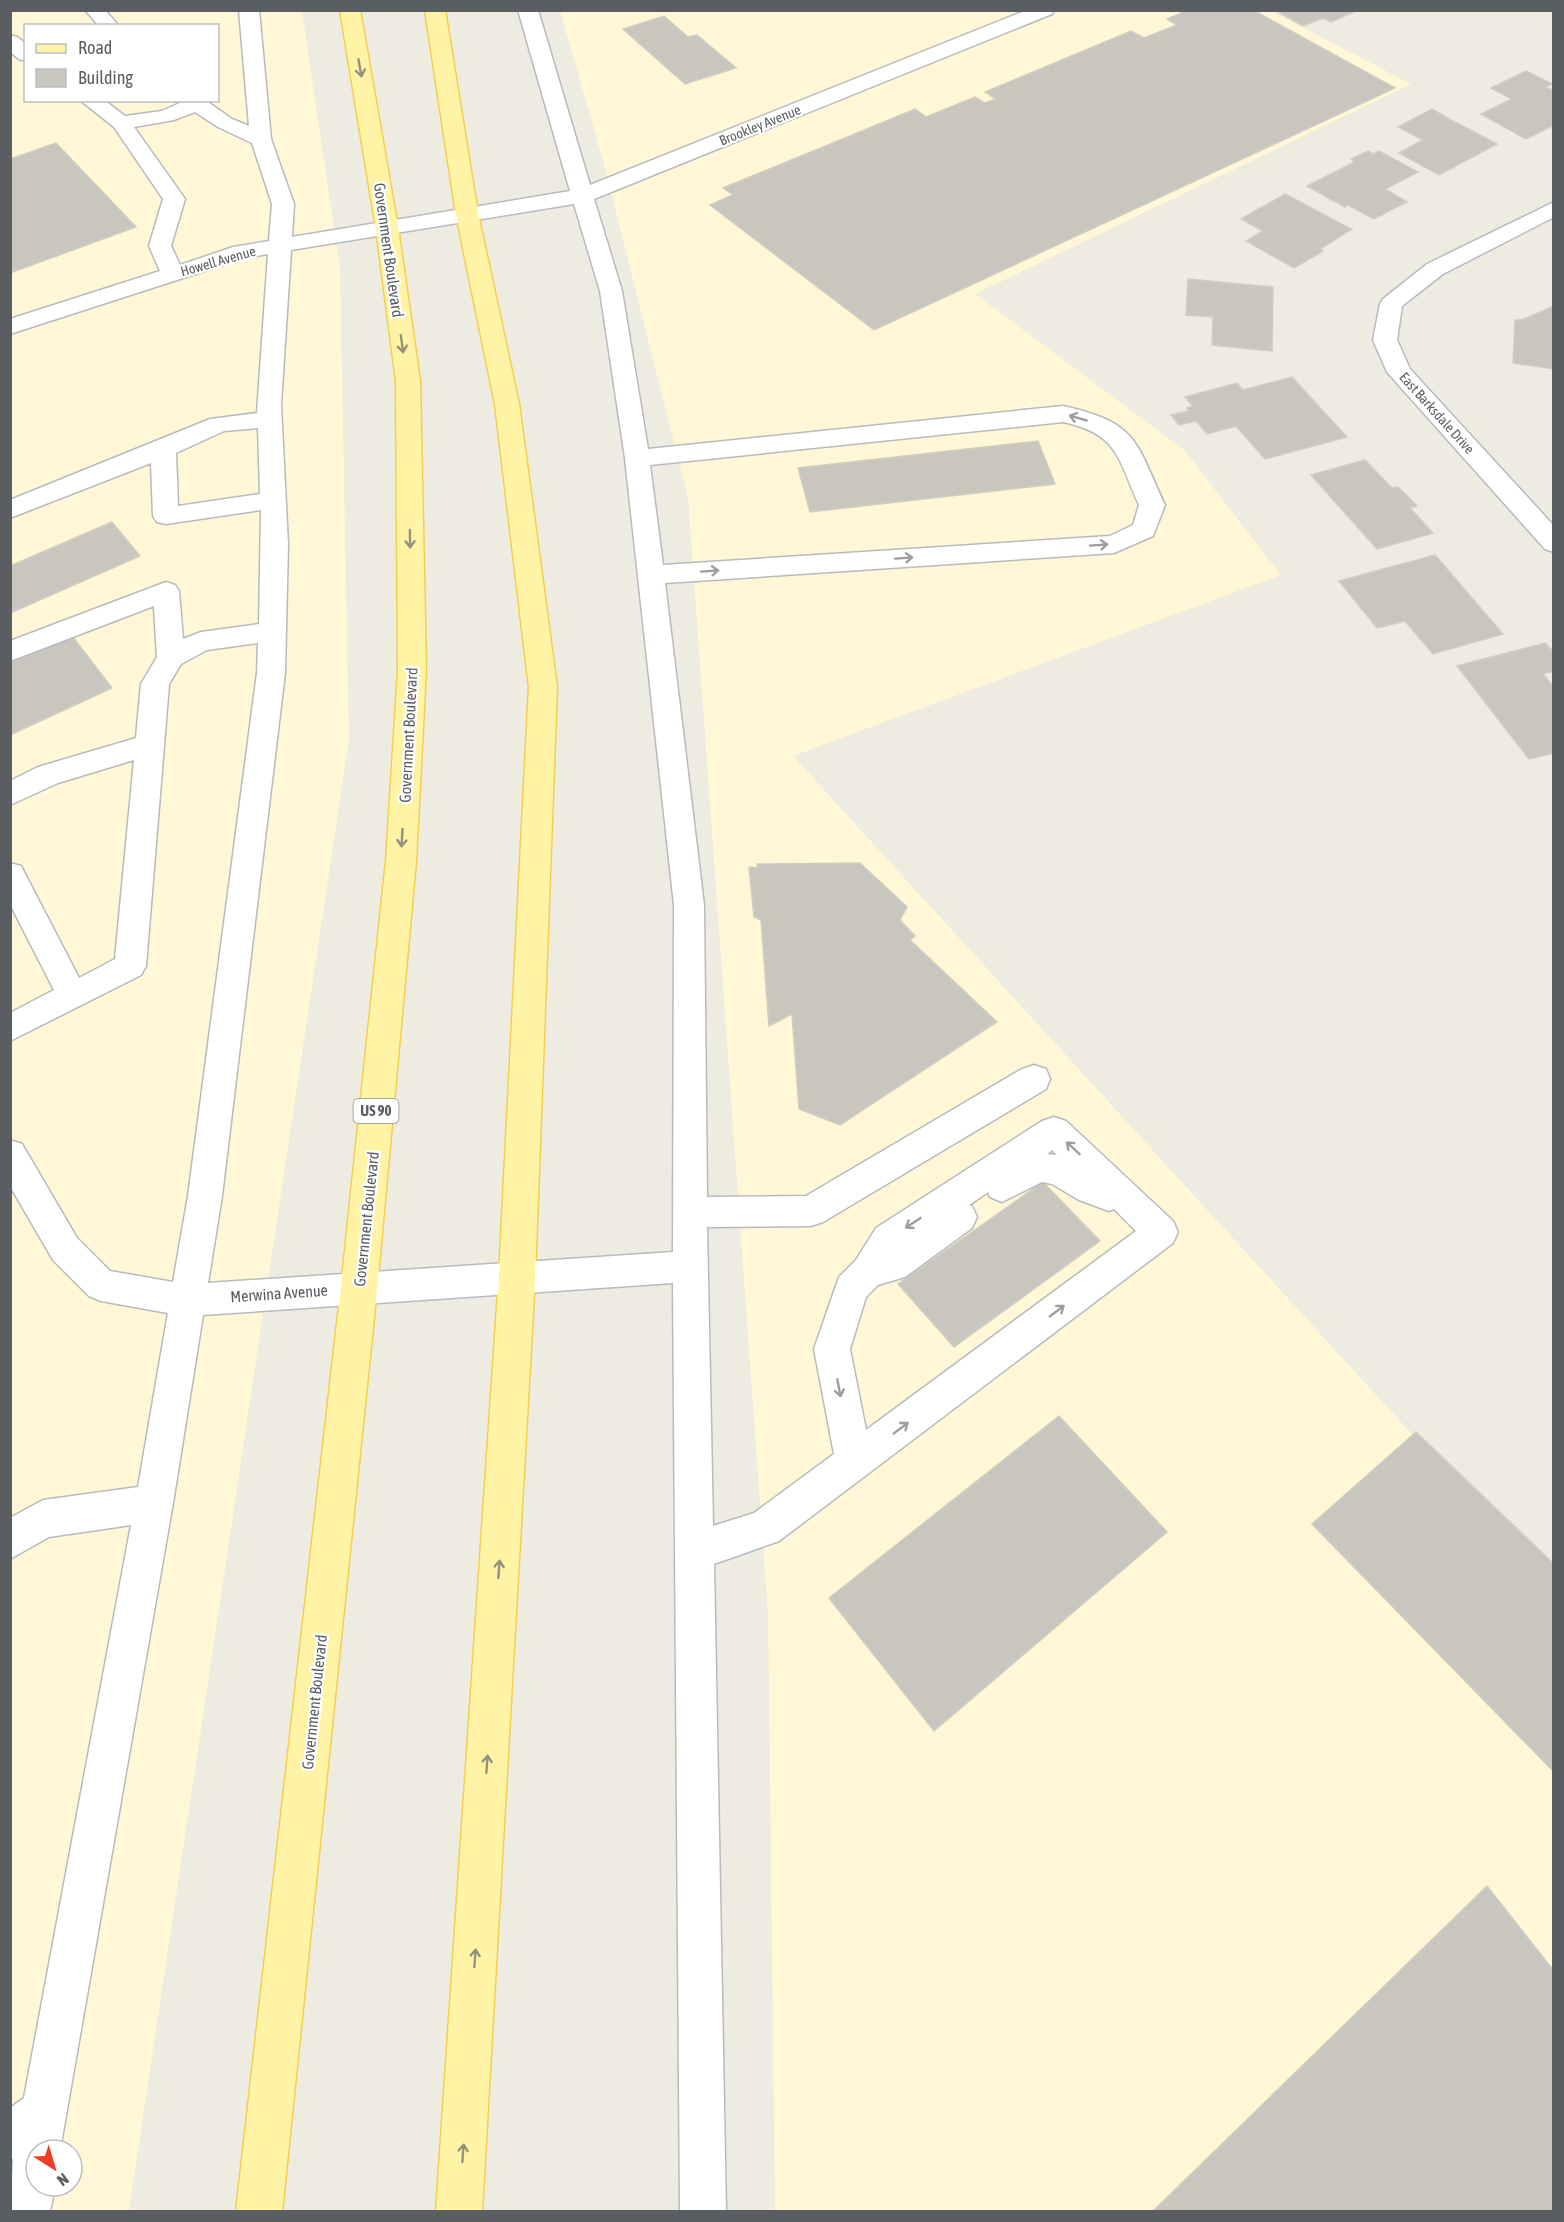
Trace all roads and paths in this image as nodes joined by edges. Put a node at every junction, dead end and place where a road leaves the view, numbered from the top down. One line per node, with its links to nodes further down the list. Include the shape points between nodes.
1 (94, 10): 7 (street)
2 (249, 10): 13 (street)
3 (350, 10): 17 (main road, Government Boulevard / US 90, one-way to 17)
4 (435, 10): 16 (main road)
5 (528, 10): 14 (street)
6 (1045, 10): 14 (street, Brookley Avenue)
7 (108, 24)
8 (10, 41): 9 (street)
9 (24, 53)
10 (93, 102): 12 (street)
11 (193, 102): 12 (street, via 167,116); 13 (street, via 225,123)
12 (121, 123): 19 (street, via 174,199 160,246)
13 (261, 139): 18 (street, via 283,204)
14 (582, 196): 16 (street, Brookley Avenue); 23 (street, via 611,291)
15 (1554, 208): 26 (street, East Barksdale Drive, via 1429,274 1391,304 1385,340 1399,372)
16 (467, 214): 17 (street, Howell Avenue); 40 (main road, via 507,404 543,687)
17 (387, 228): 18 (street, Howell Avenue); 41 (main road, Government Boulevard / US 90, one-way to 41, via 408,381 412,670 401,861)
18 (279, 245): 19 (street, Howell Avenue, via 241,252); 21 (street)
19 (173, 274): 20 (street, Howell Avenue)
20 (10, 327)
21 (269, 419): 22 (street, via 219,424); 24 (street)
22 (163, 449): 24 (street, via 166,516); 25 (street)
23 (637, 458): 27 (street); 27 (street, one-way to 23, via 1114,544 1144,530 1152,506 1122,441 1100,426 1063,414)
24 (273, 500): 28 (street)
25 (10, 510)
26 (1554, 543)
27 (651, 574): 38 (street, via 689,905)
28 (273, 632): 30 (street, via 201,641); 42 (street, via 205,1196)
29 (10, 652): 30 (street, via 166,591)
30 (171, 657): 31 (street, via 155,684)
31 (149, 745): 32 (street, via 48,775); 34 (street, via 130,966)
32 (10, 794)
33 (10, 874): 34 (street)
34 (73, 996): 35 (street)
35 (10, 1028)
36 (1034, 1079): 38 (street, via 811,1211)
37 (10, 1154): 42 (street, Merwina Avenue, via 65,1249 101,1285)
38 (690, 1212): 39 (street)
39 (690, 1266): 40 (street, Merwina Avenue); 46 (street)
40 (517, 1277): 41 (street, Merwina Avenue); 49 (main road, one-way to 40)
41 (359, 1288): 42 (street, Merwina Avenue); 48 (main road, Government Boulevard / US 90)
42 (188, 1300): 44 (street)
43 (854, 1463): 43 (street, one-way to 43, via 1161,1232 1054,1131 888,1239 868,1271 851,1288 832,1349); 46 (street, via 765,1528)
44 (154, 1503): 45 (street, via 43,1519); 47 (street)
45 (10, 1540)
46 (694, 1551): 50 (street)
47 (31, 2133)
48 (259, 2211)
49 (459, 2211)
50 (703, 2211)

